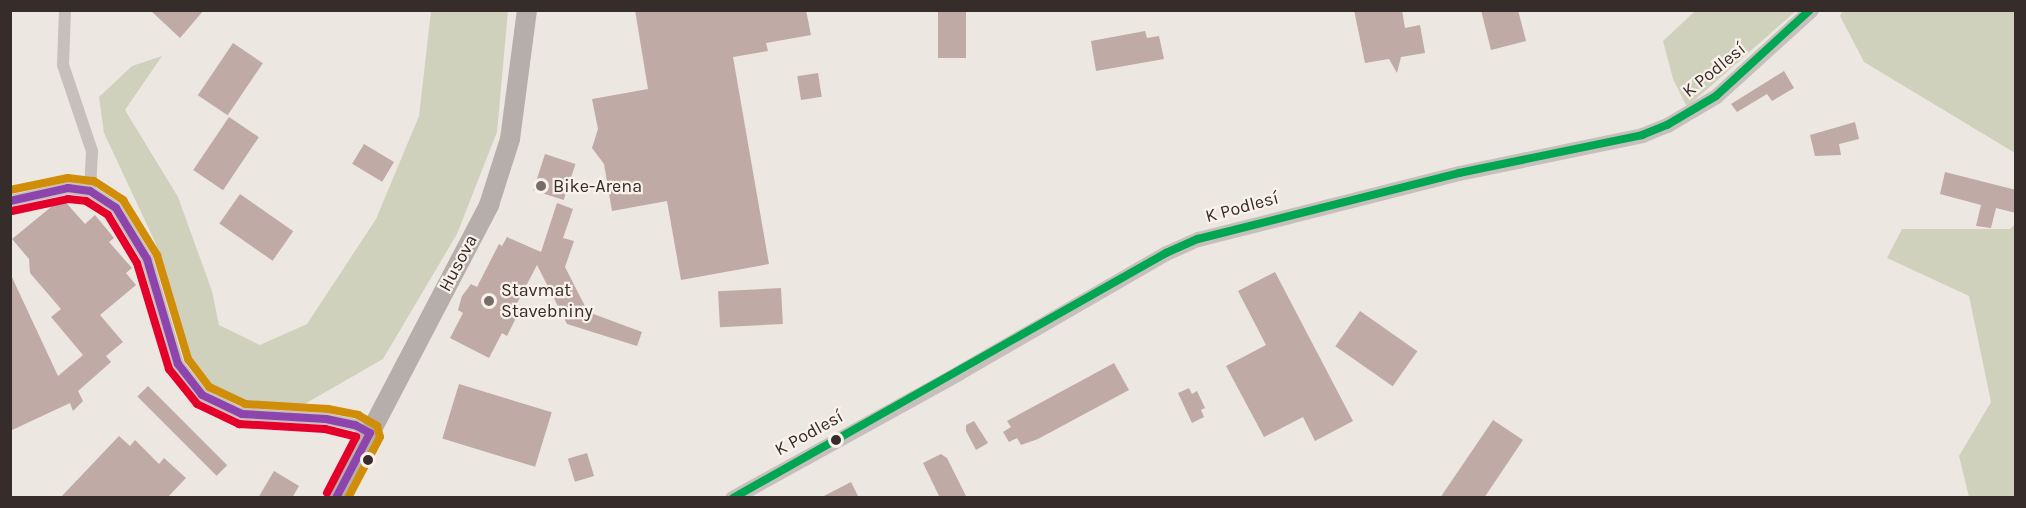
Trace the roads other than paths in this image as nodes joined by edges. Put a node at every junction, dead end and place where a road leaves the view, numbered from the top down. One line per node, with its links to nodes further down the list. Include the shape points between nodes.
1 (65, 10): 4 (street, via 63,64 92,151)
2 (527, 10): 6 (main road, Husova, via 502,172 489,205)
3 (1811, 10): 8 (street, K Podlesí, via 1716,96 1688,115 1642,135 1459,173 1265,220 1166,253 958,374)
4 (90, 191): 5 (street, via 68,188); 6 (street, via 116,208 138,238 178,364 202,395 242,414 326,419)
5 (10, 201)
6 (370, 434): 7 (main road, Husova)
7 (336, 498)
8 (732, 498)

